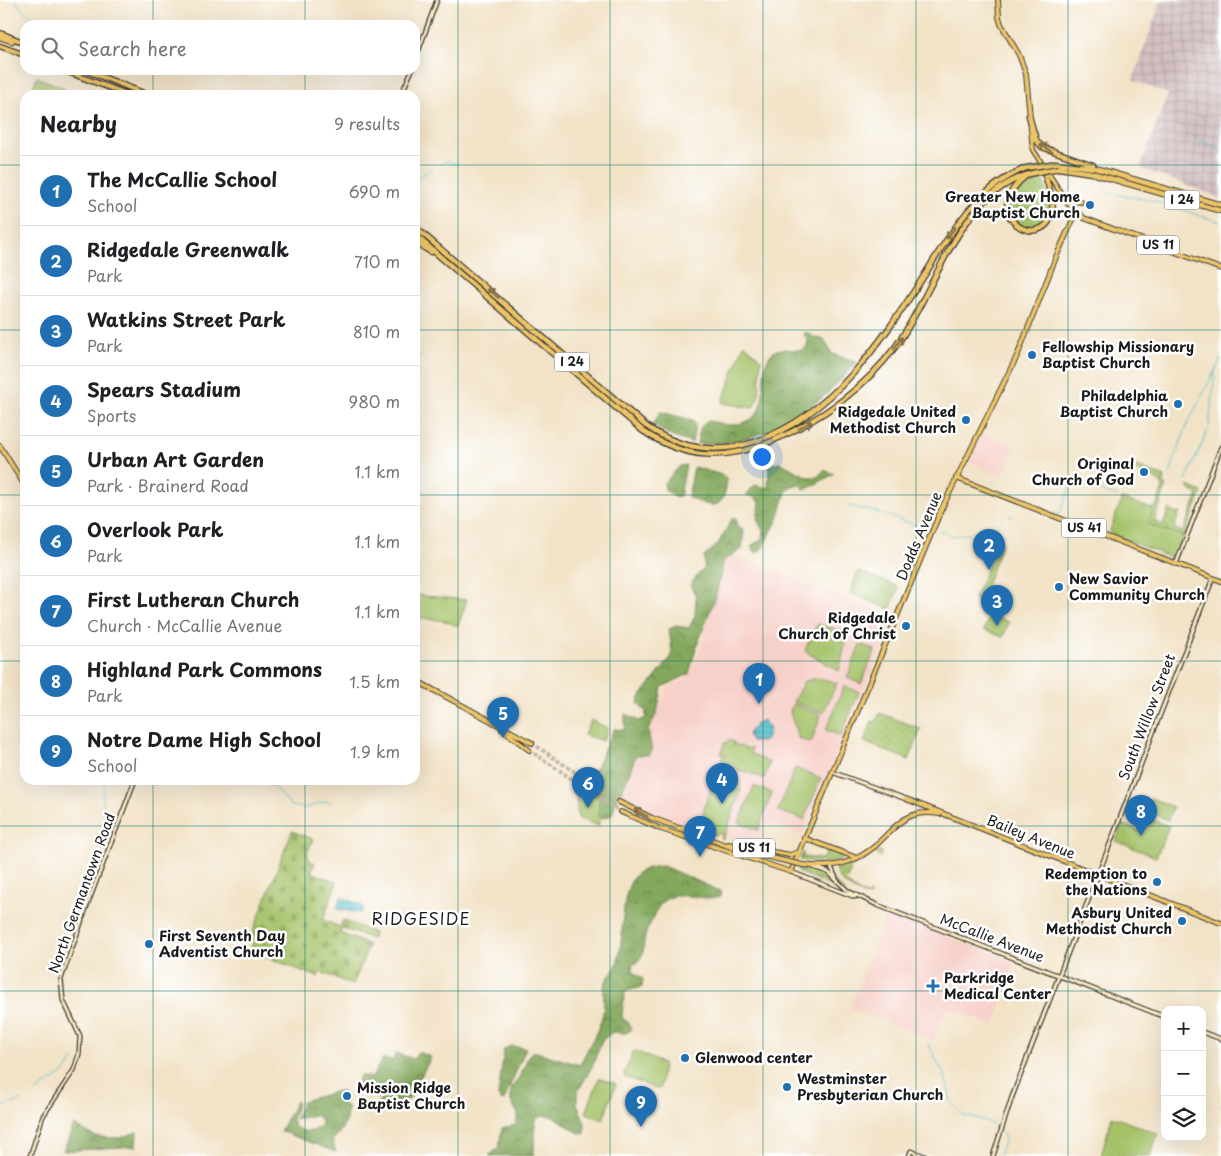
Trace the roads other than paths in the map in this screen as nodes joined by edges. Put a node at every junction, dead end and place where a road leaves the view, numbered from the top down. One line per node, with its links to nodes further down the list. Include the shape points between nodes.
1 (437, 0): 6 (main road)
2 (998, 0): 14 (main road, via 998,17 1026,74)
3 (0, 35): 4 (highway)
4 (20, 43)
5 (0, 46): 7 (highway)
6 (420, 46)
7 (20, 53)
8 (76, 75): 11 (highway)
9 (98, 75): 12 (highway)
10 (410, 75): 13 (main road)
11 (116, 90)
12 (135, 90)
13 (403, 90)
14 (1029, 116): 15 (highway, one-way to 14, via 1042,147 1036,140); 16 (main road, via 1031,144)
15 (1080, 162): 18 (highway, I 24, via 1108,170); 27 (highway, I 24, one-way to 27, bridge, via 1026,168 995,183 948,237 889,330 851,376 806,416 778,432 749,444 706,450 658,434)
16 (1042, 167): 17 (highway, via 1052,213 1043,227 1025,230 1015,225 1007,212 1010,193); 20 (main road)
17 (1031, 173): 18 (highway, I 24, bridge, via 1060,168); 30 (highway, I 24, one-way to 17, via 654,438 690,453 718,455 744,451 780,438 811,421 867,380 904,334 977,208 1001,187)
18 (1126, 180): 19 (highway, I 24)
19 (1143, 185): 22 (highway, I 24); 23 (highway, I 24)
20 (1066, 200): 21 (main road); 24 (main road)
21 (1081, 202)
22 (1221, 205)
23 (1221, 212)
24 (1076, 213): 25 (main road, US 11); 26 (main road, Dodds Avenue / US 11)
25 (1088, 219): 26 (main road); 31 (main road, US 11)
26 (1072, 221): 34 (main road, Dodds Avenue / US 11, via 1018,354)
27 (420, 230)
28 (420, 239): 30 (highway, I 24)
29 (420, 245): 30 (highway)
30 (442, 258)
31 (1221, 268)
32 (0, 446): 35 (main road)
33 (1221, 447): 36 (main road)
34 (956, 478): 36 (main road, US 41); 43 (main road, Dodds Avenue / US 11)
35 (20, 479)
36 (1176, 564): 37 (main road, US 41)
37 (1213, 578): 38 (main road, US 41); 62 (main road, South Willow Street)
38 (1221, 581)
39 (420, 683): 40 (main road)
40 (490, 720): 41 (main road); 42 (main road)
41 (532, 744)
42 (529, 750)
43 (832, 772): 45 (main road, Bailey Avenue); 51 (main road, Dodds Avenue / US 11)
44 (132, 785): 70 (main road, North Germantown Road, via 62,979 63,1000 80,1036 79,1054 74,1070 44,1116)
45 (906, 799): 48 (main road, Bailey Avenue)
46 (619, 802): 49 (main road, US 11, one-way to 46)
47 (621, 812): 50 (main road, US 11)
48 (941, 814): 57 (main road, via 922,813 902,819 874,847); 62 (main road, Bailey Avenue)
49 (664, 822): 50 (main road); 52 (main road, US 11)
50 (662, 829): 53 (main road, US 11)
51 (804, 838): 55 (main road, Dodds Avenue / US 11); 56 (main road)
52 (708, 839): 54 (main road); 55 (main road, US 11, via 790,855)
53 (715, 847): 54 (main road); 61 (main road, US 11)
54 (742, 851): 59 (main road, bridge)
55 (799, 852): 61 (main road, Dodds Avenue / US 11)
56 (842, 853): 57 (main road); 58 (main road)
57 (857, 858): 58 (main road)
58 (844, 864): 60 (main road)
59 (812, 866): 60 (main road); 63 (main road, McCallie Avenue, via 828,872)
60 (831, 867): 63 (main road, McCallie Avenue)
61 (791, 872): 64 (main road)
62 (1099, 876): 65 (main road, Bailey Avenue); 66 (main road, South Willow Street)
63 (842, 886): 64 (main road, McCallie Avenue)
64 (861, 898): 66 (main road, McCallie Avenue)
65 (1221, 923)
66 (1059, 976): 67 (main road, McCallie Avenue); 73 (main road, South Willow Street)
67 (1161, 1016)
68 (1206, 1033): 69 (main road)
69 (1221, 1039)
70 (30, 1156)
71 (909, 1156): 72 (main road, via 912,1150)
72 (926, 1156)
73 (993, 1156)

